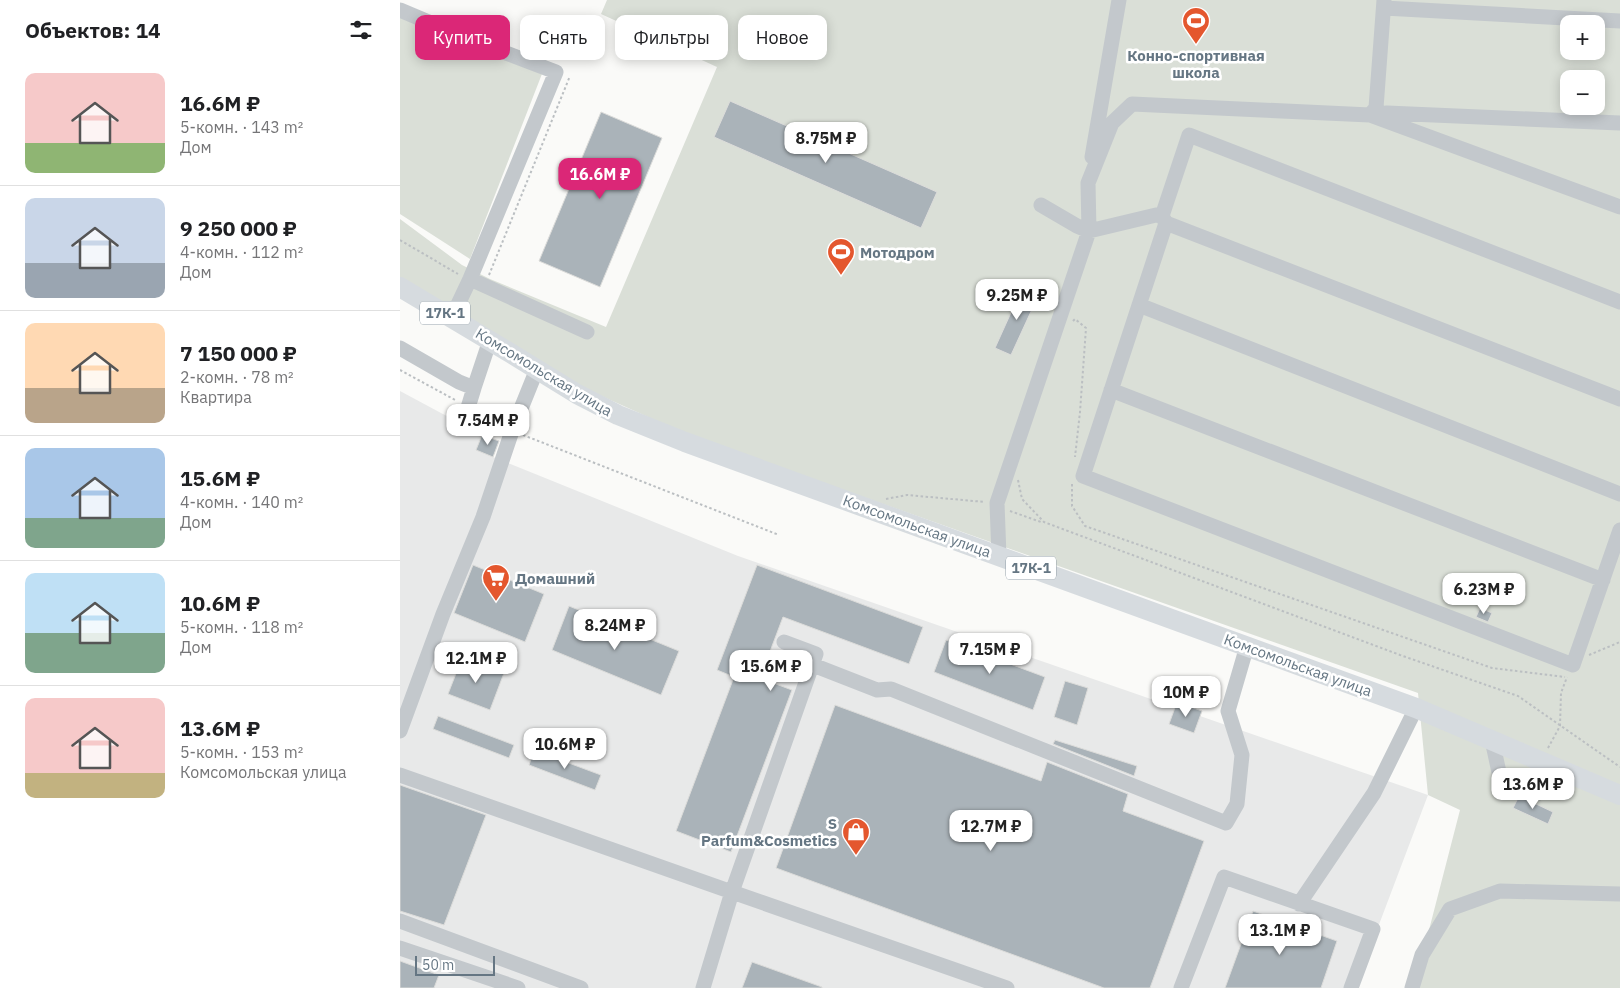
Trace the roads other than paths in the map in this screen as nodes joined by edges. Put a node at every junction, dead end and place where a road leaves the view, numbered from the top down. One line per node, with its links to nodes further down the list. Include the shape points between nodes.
1 (1119, 0): 7 (lane)
2 (1384, 4): 4 (lane); 5 (lane, via 1376,108)
3 (400, 10): 12 (lane, via 563,74)
4 (1620, 21)
5 (1370, 115): 6 (lane); 7 (lane, via 1132,104 1112,124); 9 (lane)
6 (1620, 122)
7 (1088, 183): 11 (lane)
8 (1041, 205): 11 (lane)
9 (1620, 207)
10 (1164, 220): 11 (lane, via 1156,215); 14 (lane, via 1189,135); 15 (lane); 23 (lane)
11 (1089, 231): 27 (lane, via 997,504)
12 (465, 276): 16 (lane); 17 (lane)
13 (400, 287): 16 (main road, Комсомольская улица / 17К-1)
14 (1620, 302)
15 (1139, 305): 22 (lane); 25 (lane)
16 (452, 317): 18 (main road, Комсомольская улица / 17К-1)
17 (587, 332)
18 (490, 340): 20 (main road, Комсомольская улица / 17К-1); 21 (lane)
19 (400, 348): 21 (lane)
20 (537, 369): 27 (main road, Комсомольская улица / 17К-1, via 618,415); 33 (lane)
21 (474, 388): 24 (lane)
22 (1111, 390): 28 (lane); 28 (lane, via 1083,476 1573,665)
23 (1620, 399)
24 (463, 424)
25 (1620, 494)
26 (1620, 530): 28 (lane)
27 (1000, 556): 30 (main road, Комсомольская улица / 17К-1)
28 (1603, 580)
29 (784, 642): 31 (lane, via 816,654)
30 (1247, 646): 31 (lane, via 1228,711 1242,755 1237,804 1226,823 891,689 877,690); 32 (main road, Комсомольская улица / 17К-1)
31 (813, 665): 38 (lane)
32 (1416, 708): 34 (main road, Комсомольская улица / 17К-1); 40 (lane, via 1374,793)
33 (400, 731)
34 (1492, 740): 35 (main road, Комсомольская улица / 17К-1); 35 (lane, via 1500,777 1538,793)
35 (1563, 771): 37 (main road, Комсомольская улица / 17К-1)
36 (400, 774): 38 (lane)
37 (1620, 794)
38 (732, 892): 45 (lane); 46 (lane)
39 (1620, 894): 49 (lane, via 1500,890 1450,909 1422,955)
40 (1299, 904): 47 (lane, via 1224,877); 48 (lane, via 1373,929)
41 (400, 921): 44 (lane)
42 (400, 948): 43 (lane)
43 (518, 988)
44 (581, 988)
45 (702, 988)
46 (1007, 988)
47 (1182, 988)
48 (1351, 988)
49 (1412, 988)

